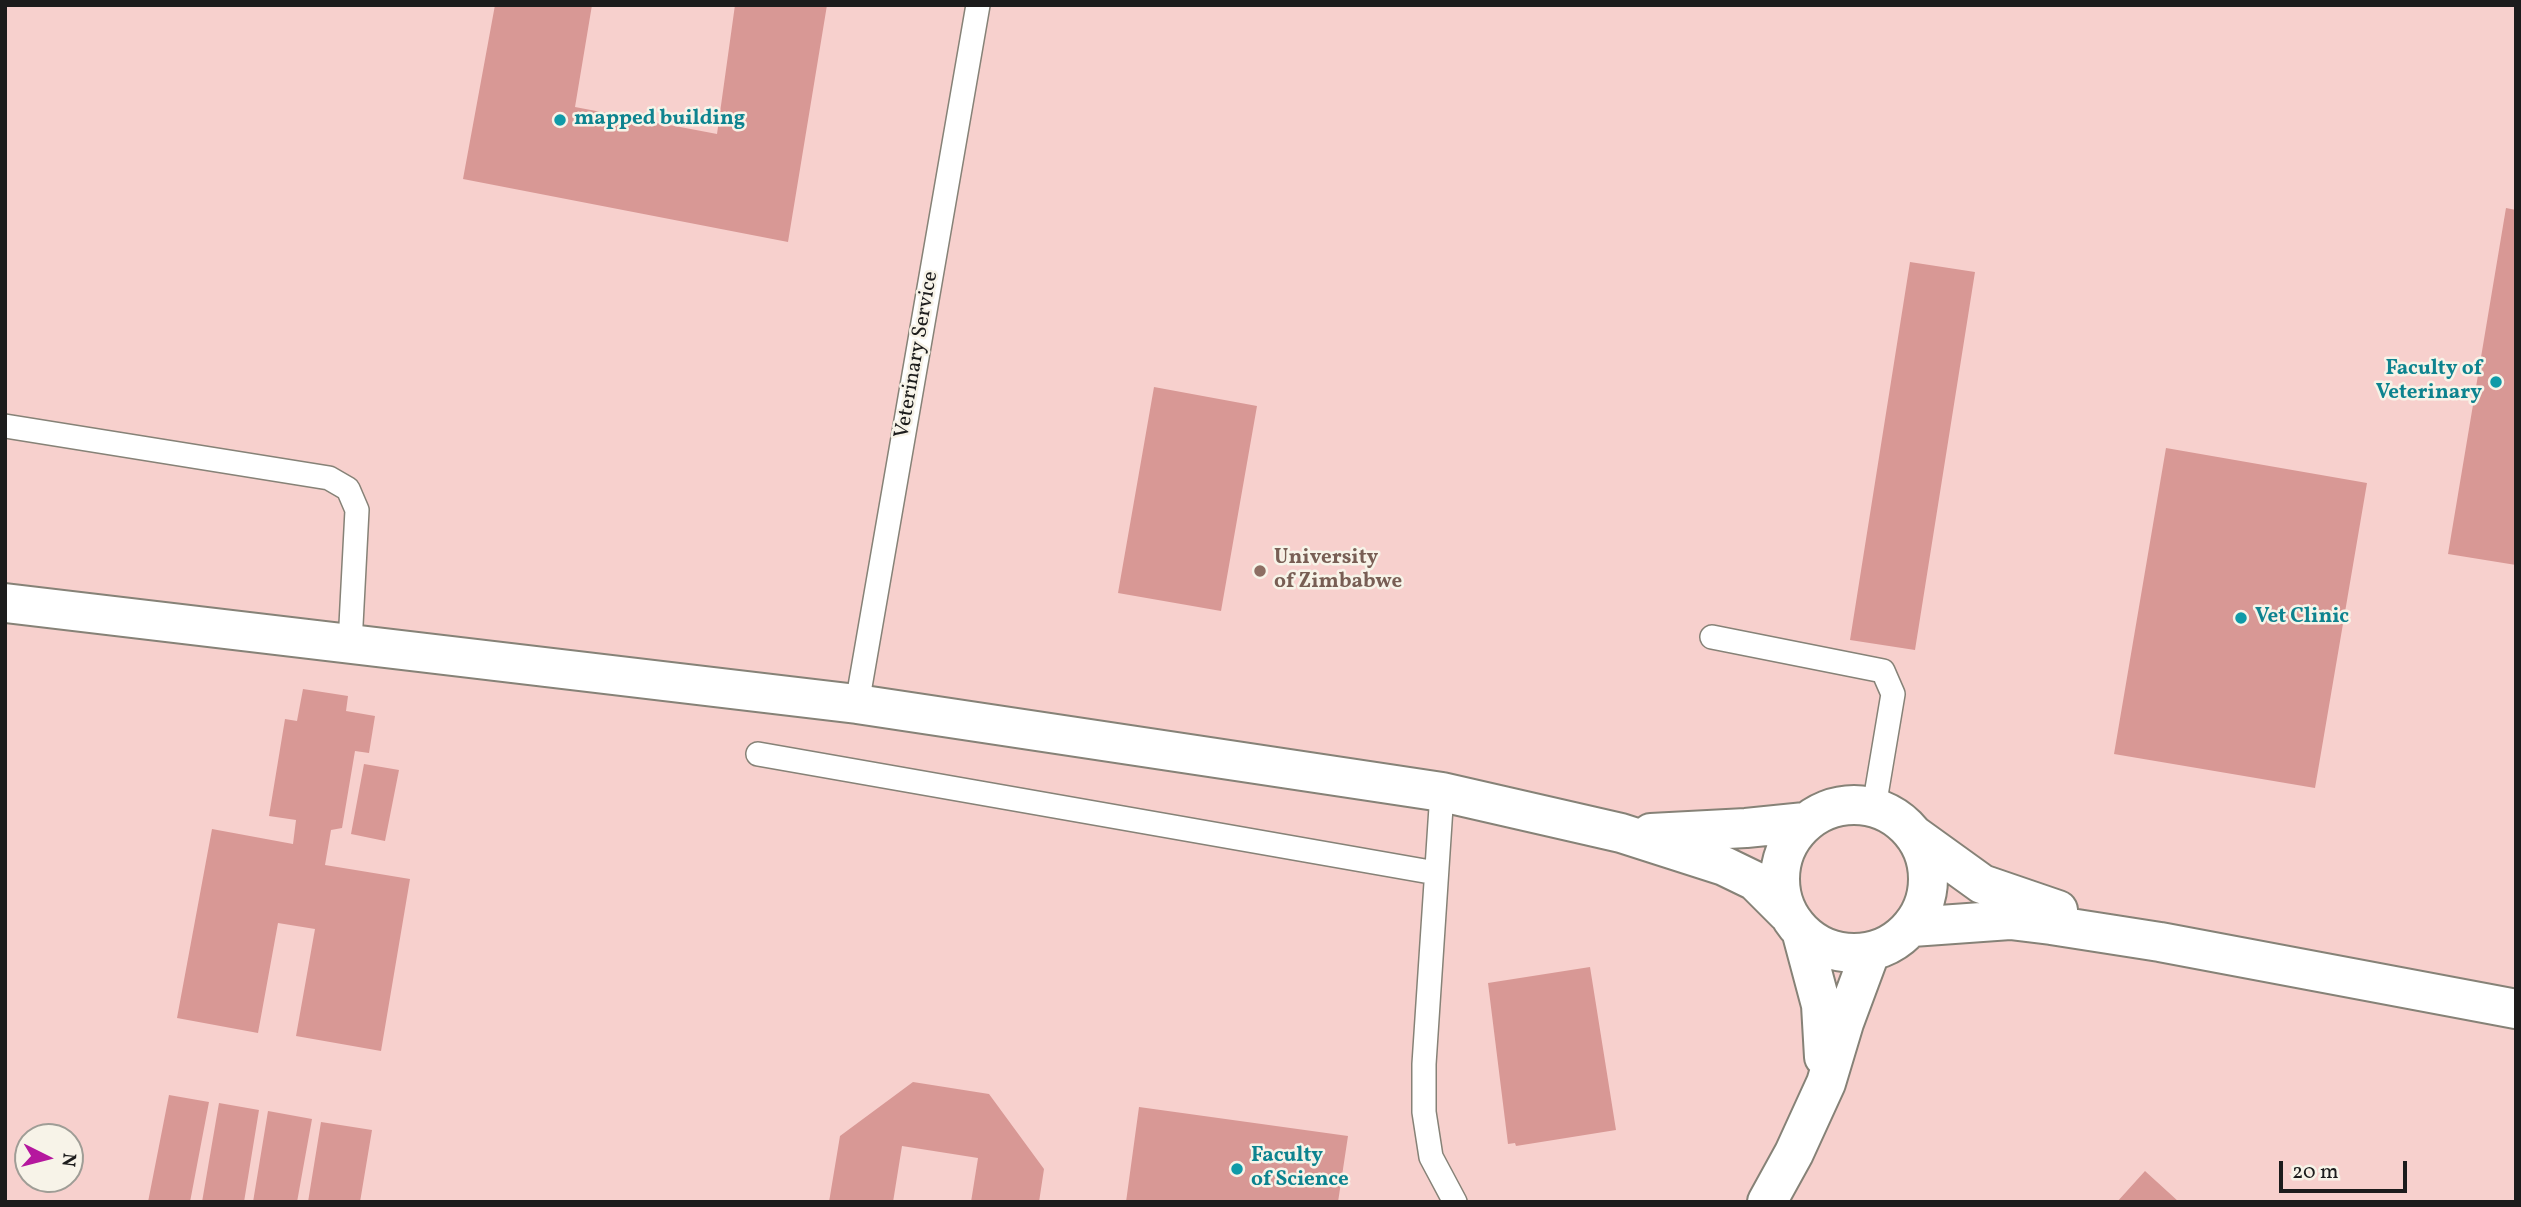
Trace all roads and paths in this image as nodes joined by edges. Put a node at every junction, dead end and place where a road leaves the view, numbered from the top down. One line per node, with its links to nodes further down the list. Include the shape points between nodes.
1 (978, 5): 6 (lane, Veterinary Service)
2 (5, 426): 5 (lane, via 329,478 348,489 357,510)
3 (5, 603): 5 (street)
4 (1712, 637): 9 (lane, via 1883,671 1892,694)
5 (350, 644): 6 (street)
6 (857, 704): 8 (street)
7 (758, 754): 13 (lane)
8 (1442, 792): 11 (street); 13 (lane)
9 (1874, 807): 10 (street, via 1850,804 1826,809); 12 (street, via 1897,818)
10 (1805, 822): 11 (street); 14 (street, via 1789,842 1780,865 1780,890)
11 (1621, 833): 14 (street, via 1724,866 1755,881)
12 (1914, 835): 15 (street, via 1925,857 1928,882 1924,906); 16 (street, via 1982,884)
13 (1436, 873): 21 (lane, via 1424,1112 1432,1157)
14 (1794, 923): 17 (street, via 1822,947 1845,954); 19 (street, via 1821,1005)
15 (1912, 927): 16 (street, via 2010,920); 17 (street, via 1893,944)
16 (2160, 942): 18 (street)
17 (1870, 953): 19 (street)
18 (2516, 1009)
19 (1826, 1083): 20 (street)
20 (1773, 1200)
21 (1455, 1202)

